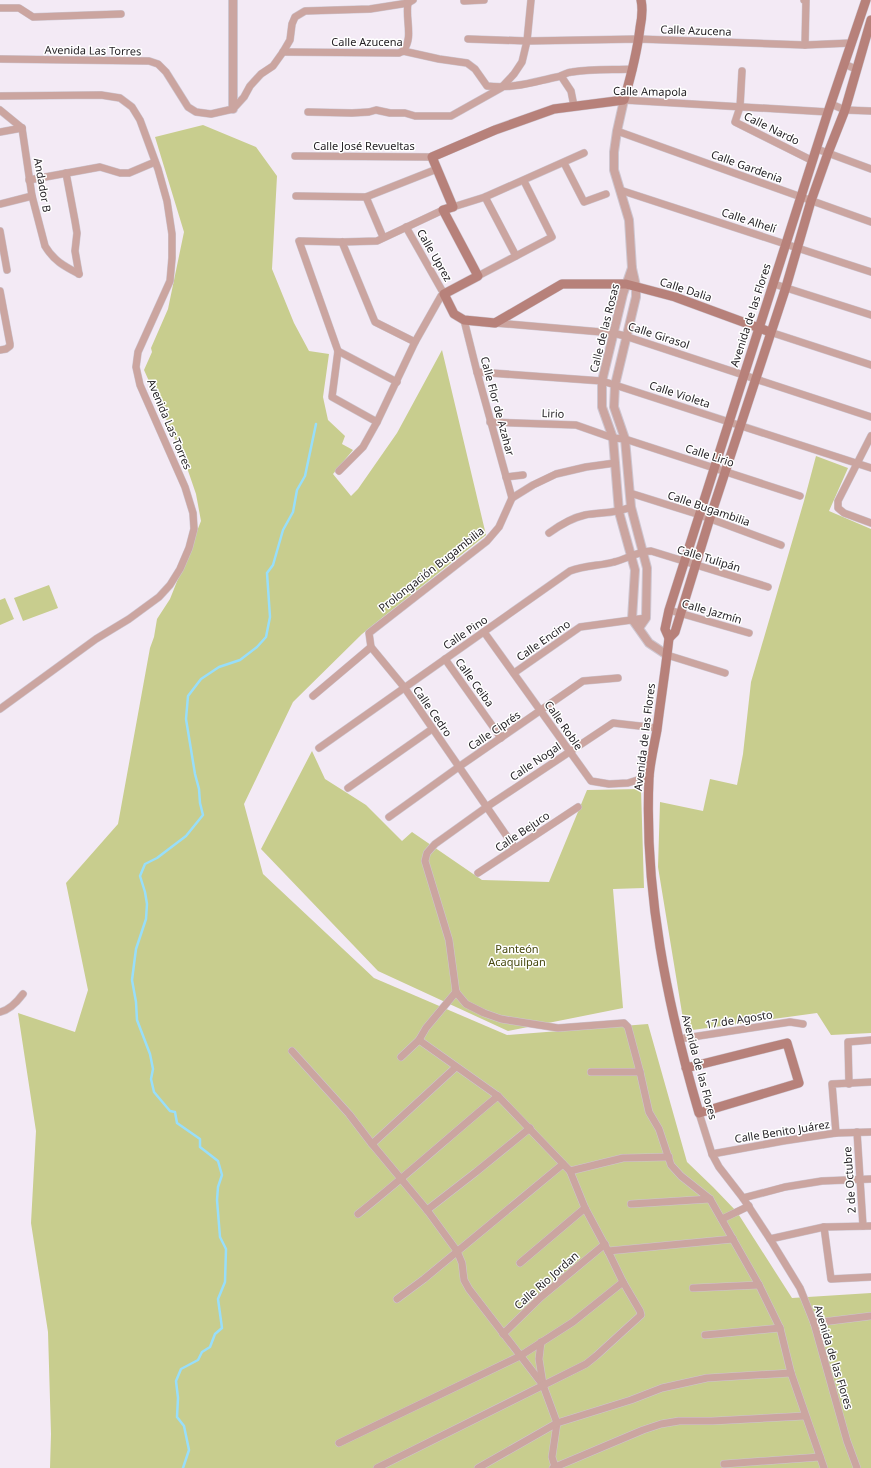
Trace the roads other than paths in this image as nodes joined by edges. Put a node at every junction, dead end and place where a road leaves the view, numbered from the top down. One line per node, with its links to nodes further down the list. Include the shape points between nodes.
1 (233, 0): 31 (street)
2 (484, 0): 7 (street)
3 (531, 0): 14 (street)
4 (641, 0): 13 (main road, via 643,7)
5 (804, 0): 16 (street)
6 (866, 0): 15 (main road, Avenida de las Flores)
7 (464, 1)
8 (410, 2): 17 (street, via 406,11 408,40); 18 (street, via 370,9 305,11 295,17 290,40)
9 (0, 8): 10 (street, via 19,8 33,17)
10 (121, 14)
11 (871, 20): 22 (main road, Avenida de las Flores)
12 (468, 39): 14 (street, Calle Azucena)
13 (639, 39): 14 (street, Calle Azucena); 16 (street, Calle Azucena); 21 (main road)
14 (527, 41): 25 (street, via 522,62)
15 (851, 43): 16 (street, Calle Azucena); 20 (main road, Avenida de las Flores)
16 (805, 45)
17 (403, 51): 18 (street, Calle Azucena); 25 (street, Calle Azucena, via 467,63 475,69 487,86)
18 (283, 52): 31 (street, via 273,66 250,86)
19 (0, 59): 31 (street, Avenida Las Torres, via 149,61 158,64 166,72 188,107 196,112 211,114)
20 (844, 64): 22 (street); 30 (main road, Avenida de las Flores)
21 (633, 69): 24 (street, Calle Azucena, via 570,72); 27 (main road)
22 (856, 69): 33 (main road, Avenida de las Flores)
23 (742, 70): 29 (street)
24 (561, 76): 25 (street, Calle Azucena); 28 (street, via 571,91)
25 (501, 88): 35 (street, via 451,116 416,116 376,110 352,113)
26 (0, 96): 45 (street, Avenida Las Torres, via 101,95 120,98 132,107 140,120)
27 (624, 100): 28 (main road, Calle Amapola); 29 (street, Calle Amapola); 37 (street, Calle de las Rosas)
28 (574, 106): 43 (main road, Calle Amapola, via 547,111)
29 (740, 107): 30 (street, Calle Amapola); 44 (street, Calle Nardo, via 735,122)
30 (829, 108): 33 (street, Calle Amapola); 39 (main road, Avenida de las Flores)
31 (233, 109)
32 (0, 110): 36 (street)
33 (845, 110): 34 (street); 41 (main road, Avenida de las Flores)
34 (871, 111)
35 (308, 112)
36 (22, 128): 38 (street); 50 (street, Andador B)
37 (616, 131): 52 (street, Calle de las Rosas, via 614,170); 58 (street, Calle Gardenia)
38 (0, 132)
39 (817, 149): 41 (street); 44 (main road, Avenida de las Flores)
40 (584, 153): 46 (street)
41 (828, 153): 48 (street); 59 (main road, Avenida de las Flores)
42 (295, 156): 43 (street, Calle José Revueltas)
43 (432, 157): 47 (main road)
44 (813, 161): 58 (main road, Avenida de las Flores)
45 (155, 162): 49 (street, via 129,173 120,173 100,166); 145 (street, Avenida Las Torres, via 167,201 172,234 170,281 138,352 136,367 140,385 185,487 193,512 194,529 189,548 180,569 159,597)
46 (564, 162): 51 (street); 53 (street, via 584,202)
47 (437, 169): 56 (street); 61 (main road)
48 (871, 169)
49 (66, 173): 50 (street); 54 (street, Andador B, via 76,227 75,251 79,274 60,264 49,253)
50 (30, 180): 54 (street, Andador B)
51 (524, 181): 57 (street); 70 (street, via 552,237)
52 (620, 190): 68 (street, Calle Alhelí); 71 (street, Calle de las Rosas, via 629,220)
53 (606, 194)
54 (32, 196): 60 (street)
55 (296, 196): 56 (street)
56 (366, 197): 66 (street)
57 (485, 197): 61 (street); 70 (street)
58 (801, 198): 59 (street, Calle Gardenia); 68 (main road, Avenida de las Flores)
59 (811, 201): 63 (street, Calle Gardenia); 69 (main road, Avenida de las Flores)
60 (0, 204)
61 (453, 207): 62 (main road)
62 (443, 210): 64 (street); 74 (main road)
63 (871, 222)
64 (406, 227): 66 (street); 80 (street, Calle Uprez)
65 (0, 232): 72 (street)
66 (383, 238): 67 (street, via 377,241)
67 (342, 242): 88 (street, via 374,322); 90 (street, via 299,241)
68 (786, 244): 69 (street, Calle Alhelí); 76 (main road, Avenida de las Flores)
69 (797, 247): 73 (street, Calle Alhelí); 78 (main road, Avenida de las Flores)
70 (516, 256): 74 (street)
71 (632, 268): 75 (street, Calle de las Rosas); 77 (street, Calle de las Rosas)
72 (7, 270)
73 (871, 272)
74 (478, 276): 80 (main road)
75 (626, 284): 77 (main road, Calle Dalia); 83 (main road, Calle Dalia, via 562,284); 86 (street, Calle de las Rosas)
76 (774, 284): 78 (street); 84 (main road, Avenida de las Flores)
77 (636, 286): 84 (main road, Calle Dalia, via 675,297); 87 (street, Calle de las Rosas, via 636,297)
78 (786, 286): 81 (street); 85 (main road, Avenida de las Flores)
79 (0, 291): 89 (street, via 10,344 6,349)
80 (444, 294): 82 (main road, via 454,314); 88 (street)
81 (871, 315)
82 (464, 320): 83 (main road, Calle Girasol); 92 (street, Calle Flor de Azahar)
83 (495, 323): 86 (street, Calle Girasol)
84 (760, 328): 85 (main road, Calle Dalia); 93 (main road, Avenida de las Flores)
85 (770, 332): 91 (street, Calle Dalia); 94 (main road, Avenida de las Flores)
86 (613, 333): 87 (street, Calle Girasol); 95 (street, Calle de las Rosas)
87 (626, 336): 93 (street, Calle Girasol); 97 (street, Calle de las Rosas)
88 (415, 342): 96 (street)
89 (0, 350)
90 (338, 351): 96 (street); 100 (street, via 332,397)
91 (871, 365)
92 (477, 372): 95 (street, Calle Violeta); 101 (street, Calle Flor de Azahar)
93 (744, 375): 94 (street, Calle Girasol); 99 (main road, Avenida de las Flores)
94 (755, 379): 98 (street, Calle Girasol); 102 (main road, Avenida de las Flores)
95 (602, 381): 97 (street, Calle Violeta); 104 (street, Calle de las Rosas, via 602,407)
96 (397, 382): 100 (street)
97 (615, 385): 99 (street, Calle Violeta); 105 (street, Calle de las Rosas, via 614,407)
98 (871, 417)
99 (729, 421): 102 (street, Calle Violeta); 108 (main road, Avenida de las Flores)
100 (377, 422): 110 (street, via 363,447)
101 (490, 422): 104 (street, Lirio, via 576,425); 113 (street, Calle Flor de Azahar)
102 (741, 426): 106 (street, Calle Violeta); 111 (main road, Avenida de las Flores)
103 (871, 436): 106 (street)
104 (613, 438): 105 (street, Calle Lirio); 107 (street, Calle de las Rosas)
105 (625, 439): 108 (street, Calle Lirio); 114 (street, Calle de las Rosas)
106 (857, 462): 109 (street, Calle Violeta); 121 (street, via 838,501 838,508 844,513)
107 (615, 463): 116 (street, via 556,474); 118 (street, Calle de las Rosas)
108 (714, 467): 111 (street, Calle Lirio); 119 (main road, Avenida de las Flores)
109 (871, 468)
110 (339, 471)
111 (725, 472): 115 (street, Calle Lirio); 120 (main road, Avenida de las Flores)
112 (524, 475): 113 (street)
113 (506, 477): 116 (street, Calle Flor de Azahar)
114 (630, 493): 117 (street, Calle de las Rosas); 119 (street, Calle Bugambilia)
115 (800, 496)
116 (512, 498): 137 (street, Prolongación Bugambilia, via 500,527 487,541 369,633)
117 (631, 507): 118 (street); 124 (street, Calle de las Rosas)
118 (619, 512): 122 (street, via 585,515 567,520); 125 (street, Calle de las Rosas)
119 (700, 514): 120 (street, Calle Bugambilia); 126 (main road, Avenida de las Flores)
120 (710, 518): 123 (street, Calle Bugambilia); 127 (main road, Avenida de las Flores)
121 (871, 523)
122 (549, 533)
123 (781, 545)
124 (643, 551): 125 (street, Calle Pino); 126 (street, Calle Tulipán, via 651,551); 131 (street, Calle de las Rosas, via 647,568)
125 (632, 556): 132 (street, Calle de las Rosas, via 635,570); 134 (street, Calle Pino, via 570,571)
126 (684, 562): 127 (street, Calle Tulipán); 129 (main road, Avenida de las Flores)
127 (695, 566): 128 (street, Calle Tulipán); 130 (main road, Avenida de las Flores)
128 (768, 587)
129 (669, 610): 130 (street, Calle Jazmín); 136 (main road, Avenida de las Flores, via 665,629)
130 (681, 613): 135 (street, Calle Jazmín); 136 (main road, Avenida de las Flores)
131 (646, 618): 132 (street, Calle Encino); 133 (street)
132 (632, 619): 133 (street); 140 (street, Calle Encino, via 580,627)
133 (639, 628): 138 (street, via 648,643)
134 (484, 632): 139 (street, Calle Pino); 140 (street, Calle Roble)
135 (749, 633)
136 (669, 638): 138 (main road, Avenida de las Flores)
137 (371, 647): 143 (street, Calle Cedro); 144 (street)
138 (667, 655): 141 (street); 147 (main road, Avenida de las Flores)
139 (445, 659): 143 (street, Calle Pino); 149 (street, Calle Ceiba)
140 (514, 673): 146 (street, Calle Roble)
141 (725, 673)
142 (618, 678): 146 (street, Calle Ciprés, via 583,681)
143 (404, 687): 148 (street, Calle Cedro); 150 (street, Calle Pino)
144 (313, 696)
145 (0, 709)
146 (541, 711): 149 (street, Calle Ciprés); 151 (street, Calle Roble)
147 (657, 728): 151 (street, Calle Nogal, via 613,723); 153 (main road, Avenida de las Flores)
148 (432, 729): 152 (street, Calle Cedro); 154 (street)
149 (502, 738): 152 (street, Calle Ciprés)
150 (319, 748)
151 (569, 751): 153 (street, Calle Roble, via 591,781 608,784 628,783); 155 (street, Calle Nogal)
152 (460, 766): 155 (street, Calle Cedro); 157 (street, Calle Ciprés)
153 (650, 776): 164 (main road, Avenida de las Flores, via 650,870 663,966)
154 (348, 788)
155 (488, 806): 158 (street, Calle Cedro); 160 (street, Calle Nogal, via 426,853 425,861 449,940)
156 (578, 807): 158 (street, Calle Bejuco)
157 (389, 817)
158 (516, 848): 159 (street, Calle Bejuco)
159 (478, 873)
160 (456, 992): 165 (street); 172 (street, via 466,1004 501,1020 558,1028 624,1023 628,1027)
161 (23, 994): 162 (street, via 6,1011)
162 (0, 1012)
163 (803, 1024): 164 (street, 17 de Agosto, via 790,1022)
164 (679, 1039): 170 (main road, Avenida de las Flores)
165 (419, 1040): 168 (street); 169 (street)
166 (871, 1040): 174 (street, via 848,1042)
167 (292, 1051): 181 (street, via 349,1114)
168 (401, 1057)
169 (456, 1067): 175 (street); 181 (street)
170 (686, 1068): 176 (main road, Avenida de las Flores); 176 (main road, via 787,1043 799,1083)
171 (591, 1072): 172 (street)
172 (640, 1072): 183 (street, via 649,1112)
173 (871, 1082): 174 (street)
174 (848, 1084): 180 (street, via 832,1084)
175 (498, 1096): 177 (street); 188 (street)
176 (699, 1113): 182 (street, Avenida de las Flores)
177 (530, 1128): 184 (street); 194 (street)
178 (857, 1132): 179 (street, Calle Benito Juárez); 180 (street, Calle Benito Juárez); 186 (street, 2 de Octubre)
179 (871, 1132)
180 (836, 1133): 182 (street, Calle Benito Juárez)
181 (372, 1144): 188 (street)
182 (712, 1154): 189 (street, Avenida de las Flores)
183 (669, 1157): 185 (street, via 623,1158); 190 (street, via 671,1165 681,1176)
184 (563, 1164): 185 (street); 203 (street)
185 (570, 1171): 193 (street)
186 (859, 1179): 187 (street); 189 (street, via 800,1184); 197 (street, 2 de Octubre)
187 (871, 1179)
188 (401, 1180): 194 (street); 195 (street)
189 (743, 1198): 192 (street, Avenida de las Flores)
190 (710, 1199): 191 (street); 196 (street)
191 (631, 1204)
192 (749, 1206): 196 (street); 201 (street, Avenida de las Flores)
193 (585, 1208): 202 (street); 204 (street)
194 (427, 1210): 203 (street)
195 (358, 1214)
196 (722, 1219): 200 (street)
197 (863, 1226): 198 (street); 199 (street)
198 (871, 1226)
199 (824, 1227): 201 (street); 205 (street, via 831,1279)
200 (733, 1239): 202 (street); 207 (street)
201 (770, 1239): 211 (street, Avenida de las Flores, via 800,1288)
202 (607, 1248): 206 (street); 213 (street, Calle Rio Jordan, via 541,1297)
203 (457, 1251): 209 (street); 213 (street, via 462,1263 464,1280)
204 (520, 1263)
205 (871, 1277)
206 (623, 1282): 215 (street, via 573,1322); 218 (street, via 640,1311 638,1318 586,1364)
207 (759, 1285): 208 (street); 212 (street)
208 (693, 1288)
209 (397, 1299)
210 (871, 1316): 211 (street)
211 (814, 1324): 229 (street, Avenida de las Flores)
212 (780, 1328): 214 (street); 217 (street)
213 (503, 1334): 216 (street)
214 (705, 1335)
215 (541, 1342): 216 (street); 218 (street)
216 (520, 1356): 218 (street); 221 (street)
217 (791, 1373): 219 (street); 220 (street, via 707,1378 662,1388)
218 (543, 1385): 220 (street); 226 (street)
219 (805, 1416): 222 (street); 224 (street, via 712,1421 679,1420 643,1430)
220 (557, 1423): 225 (street, via 552,1457); 227 (street)
221 (339, 1443)
222 (820, 1457): 223 (street); 228 (street)
223 (724, 1464)
224 (565, 1466): 225 (street)
225 (554, 1467)
226 (377, 1468)
227 (478, 1468)
228 (824, 1468)
229 (857, 1468)

